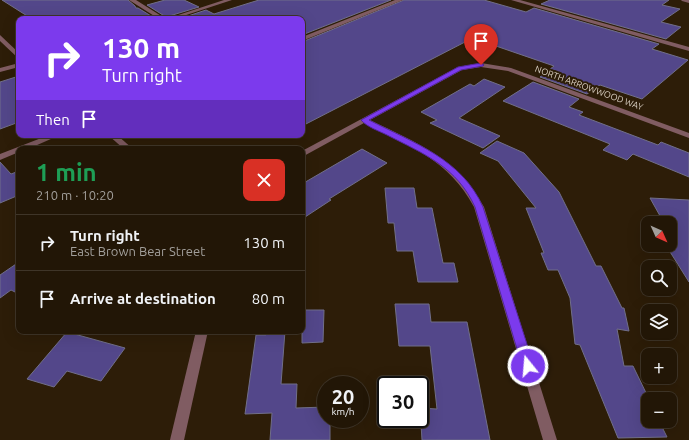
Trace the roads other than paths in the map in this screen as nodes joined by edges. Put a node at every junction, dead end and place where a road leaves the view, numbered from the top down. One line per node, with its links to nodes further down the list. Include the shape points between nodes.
1 (132, 0): 7 (street)
2 (229, 0): 8 (street)
3 (400, 0): 10 (street)
4 (514, 0): 11 (street)
5 (684, 0): 6 (street)
6 (689, 1)
7 (158, 16)
8 (178, 16)
9 (0, 37): 12 (street)
10 (305, 38)
11 (689, 49)
12 (16, 54)
13 (16, 66): 14 (street)
14 (0, 70)
15 (364, 120): 16 (street, NORTH ARROWWOOD WAY, via 460,68 481,65 509,69); 22 (street, NORTH ARROWWOOD WAY); 26 (street, via 437,158 459,176 473,193)
16 (689, 136)
17 (48, 138): 19 (street)
18 (115, 138): 20 (street)
19 (27, 146)
20 (125, 146)
21 (16, 150): 23 (street)
22 (305, 152)
23 (0, 157)
24 (201, 334): 25 (street)
25 (177, 440)
26 (550, 440)

